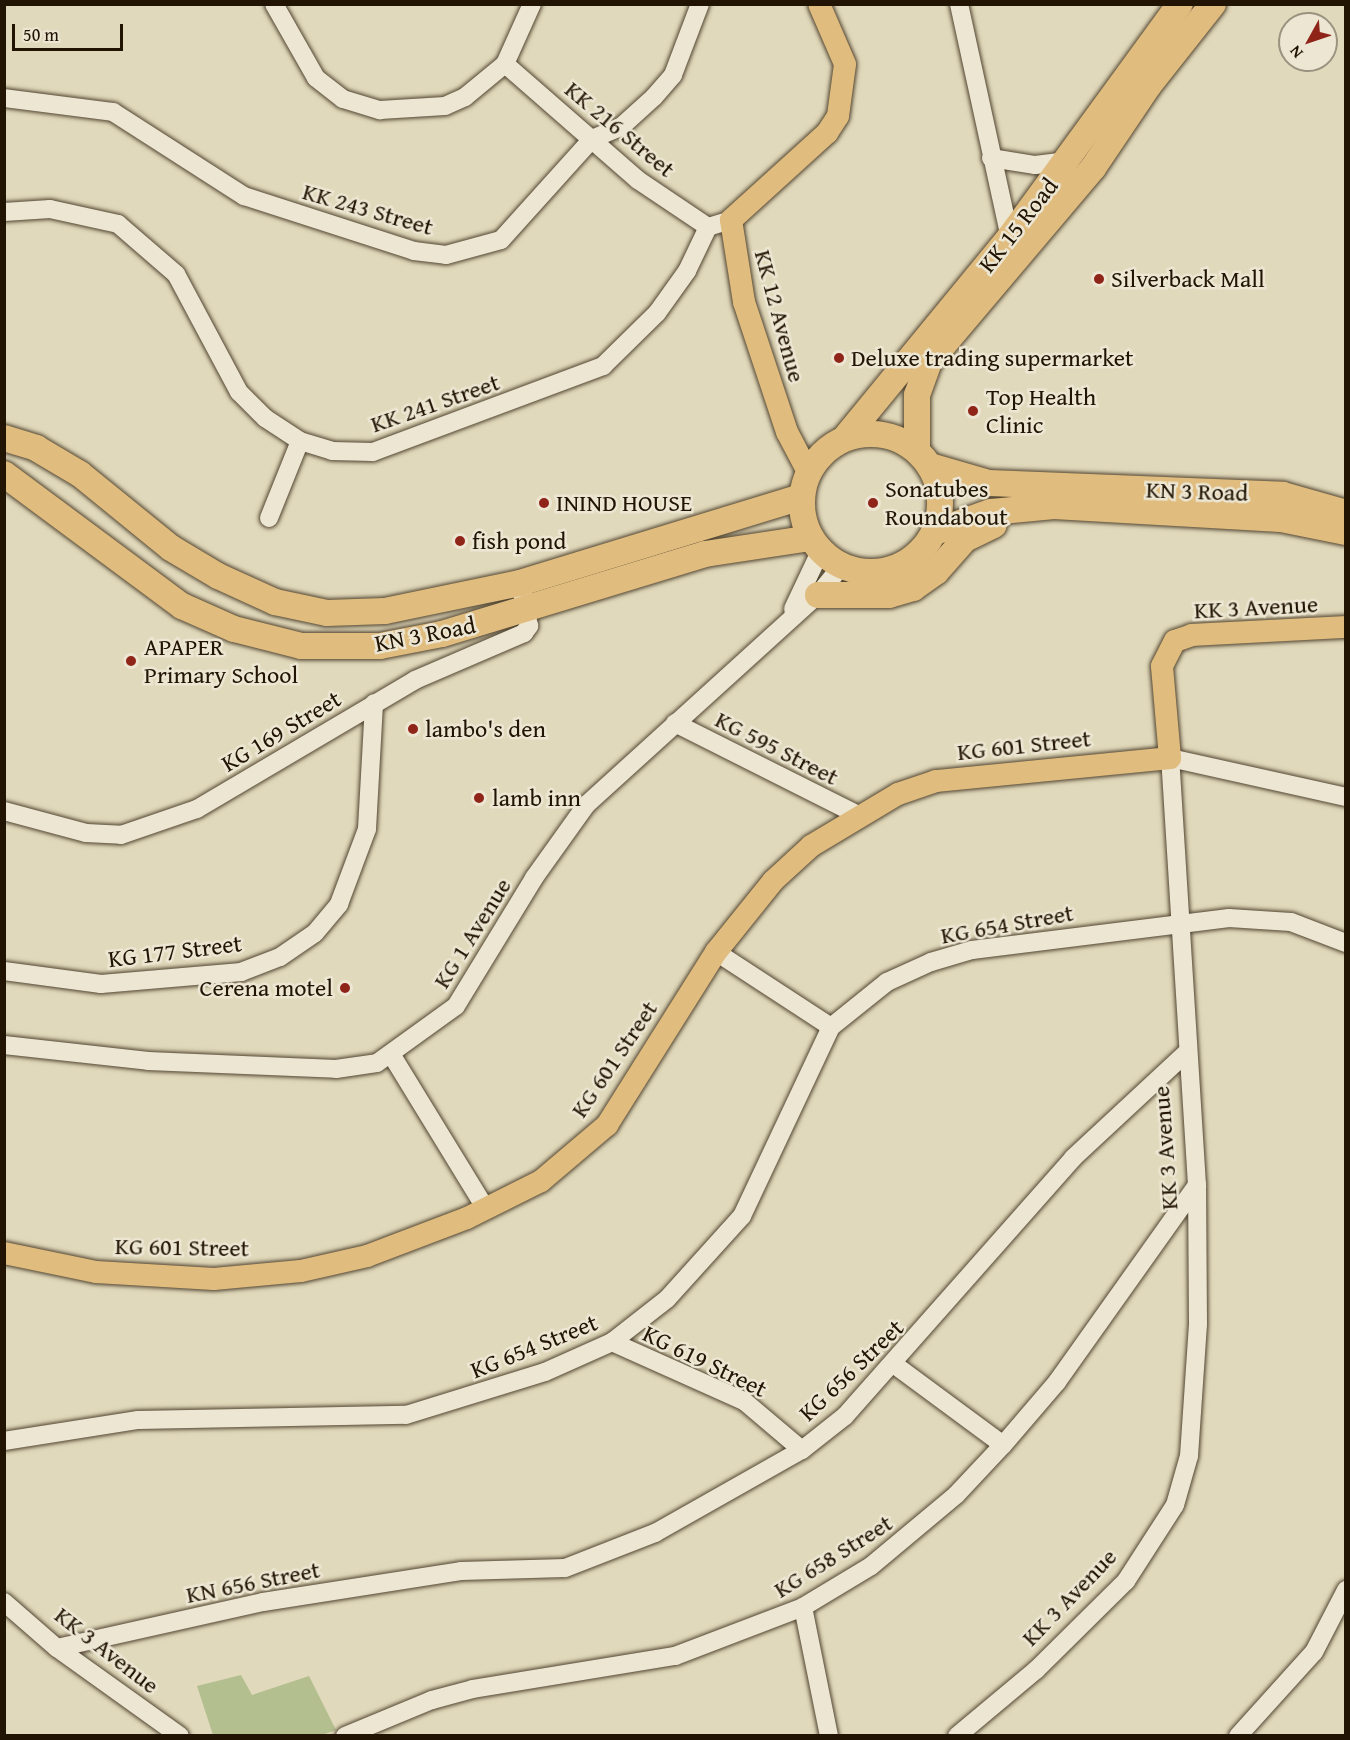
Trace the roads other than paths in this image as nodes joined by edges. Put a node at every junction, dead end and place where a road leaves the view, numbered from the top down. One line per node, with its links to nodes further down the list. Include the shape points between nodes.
1 (274, 4): 8 (street, via 316,78 343,99 360,105 380,110 445,106)
2 (532, 4): 8 (street)
3 (700, 4): 10 (street, KK 243 Street, via 673,75 622,126)
4 (819, 4): 14 (main road, via 844,64 838,116 827,133)
5 (959, 4): 11 (street)
6 (1180, 4): 12 (highway, KK 15 Road)
7 (1213, 4): 20 (highway, KK 15 Road, via 1149,85 1093,168 929,362 917,395)
8 (505, 64): 10 (street, KK 216 Street)
9 (4, 98): 10 (street, KK 243 Street, via 113,112 244,196 414,251 446,255 501,240)
10 (592, 139): 15 (street, KK 216 Street, via 638,180)
11 (991, 158): 12 (street, via 1035,165); 16 (street)
12 (1068, 160): 16 (highway, KK 15 Road)
13 (4, 212): 19 (street, KK 241 Street, via 50,209 127,231 176,274 239,392 265,418)
14 (731, 220): 15 (street); 21 (main road, KK 12 Avenue, via 744,302 787,432)
15 (708, 227): 19 (street, KK 241 Street, via 657,313 603,366 382,449 332,451)
16 (1010, 237): 18 (highway, KK 15 Road)
17 (4, 438): 31 (highway, KN 3 Road, via 45,453 171,548 275,602 327,613 385,611)
18 (845, 438): 20 (highway, via 870,433 895,437); 21 (highway, via 823,451)
19 (300, 441): 26 (street)
20 (923, 458): 24 (highway); 28 (highway, via 940,510)
21 (808, 472): 23 (highway)
22 (4, 474): 33 (highway, KN 3 Road, via 182,606 269,639 301,646 380,646)
23 (801, 497): 29 (highway); 31 (highway, KN 3 Road)
24 (1047, 500): 25 (highway, KN 3 Road, via 1283,495); 27 (highway, KN 3 Road, via 1281,519); 28 (highway, via 991,512); 32 (highway, via 964,539 936,572 913,588 889,596)
25 (1346, 513)
26 (269, 518)
27 (1346, 531)
28 (935, 532): 30 (highway, via 905,564 880,573)
29 (816, 545): 30 (highway); 33 (highway, KN 3 Road, via 705,554); 34 (street, KG 1 Avenue)
30 (841, 567): 32 (street, KG 1 Avenue)
31 (520, 583): 33 (street)
32 (818, 595): 34 (street, KG 1 Avenue)
33 (527, 611): 36 (street, KG 169 Street, via 524,633)
34 (782, 625): 37 (street, KG 1 Avenue)
35 (1346, 627): 38 (main road, KK 3 Avenue, via 1192,635 1175,641 1164,652 1162,666)
36 (374, 703): 40 (street, KG 169 Street, via 197,809 153,828 121,835 86,833); 45 (street, KG 177 Street, via 364,839 339,904 315,933 280,957 241,972 100,984)
37 (675, 723): 41 (street, KG 595 Street); 48 (street, KG 1 Avenue, via 586,805 534,878 456,1006)
38 (1170, 758): 39 (street); 41 (main road, KG 601 Street, via 936,781); 42 (street, KK 3 Avenue)
39 (1346, 797)
40 (4, 812)
41 (858, 815): 44 (main road, KG 601 Street, via 772,881)
42 (1180, 922): 43 (street, KG 654 Street, via 1264,917 1324,932); 46 (street, KG 654 Street, via 972,950 931,962 887,982); 49 (street, KK 3 Avenue)
43 (1346, 943)
44 (716, 952): 46 (street); 51 (main road, KG 601 Street, via 606,1125 541,1181)
45 (4, 971)
46 (831, 1027): 53 (street, KG 654 Street, via 741,1216 667,1299)
47 (4, 1045): 48 (street, KG 1 Avenue, via 148,1061 336,1069 377,1063)
48 (391, 1054): 51 (street)
49 (1185, 1054): 50 (street, KK 3 Avenue); 54 (street, KG 656 Street, via 1073,1158)
50 (1197, 1185): 56 (street, KG 658 Street, via 1057,1382); 66 (street, KK 3 Avenue, via 1196,1391 1189,1456 1175,1504 1153,1546 1101,1608)
51 (486, 1209): 52 (main road, KG 601 Street, via 367,1256 301,1271 236,1277 96,1272)
52 (4, 1253)
53 (612, 1342): 55 (street, KG 654 Street, via 545,1372 406,1415 138,1420); 57 (street, KG 619 Street, via 744,1401)
54 (895, 1365): 56 (street); 57 (street, KG 656 Street)
55 (4, 1441)
56 (1003, 1445): 61 (street, KG 658 Street, via 919,1529)
57 (802, 1450): 58 (street, KG 656 Street, via 705,1507 605,1555 526,1573)
58 (461, 1571): 62 (street, KN 656 Street, via 263,1602)
59 (1346, 1590): 67 (street, via 1314,1652)
60 (4, 1602): 62 (street, KK 3 Avenue)
61 (803, 1607): 64 (street, KG 658 Street, via 675,1656 473,1689 432,1700); 65 (street)
62 (57, 1648): 63 (street, KK 3 Avenue)
63 (180, 1736)
64 (345, 1736)
65 (829, 1736)
66 (957, 1736)
67 (1238, 1736)

